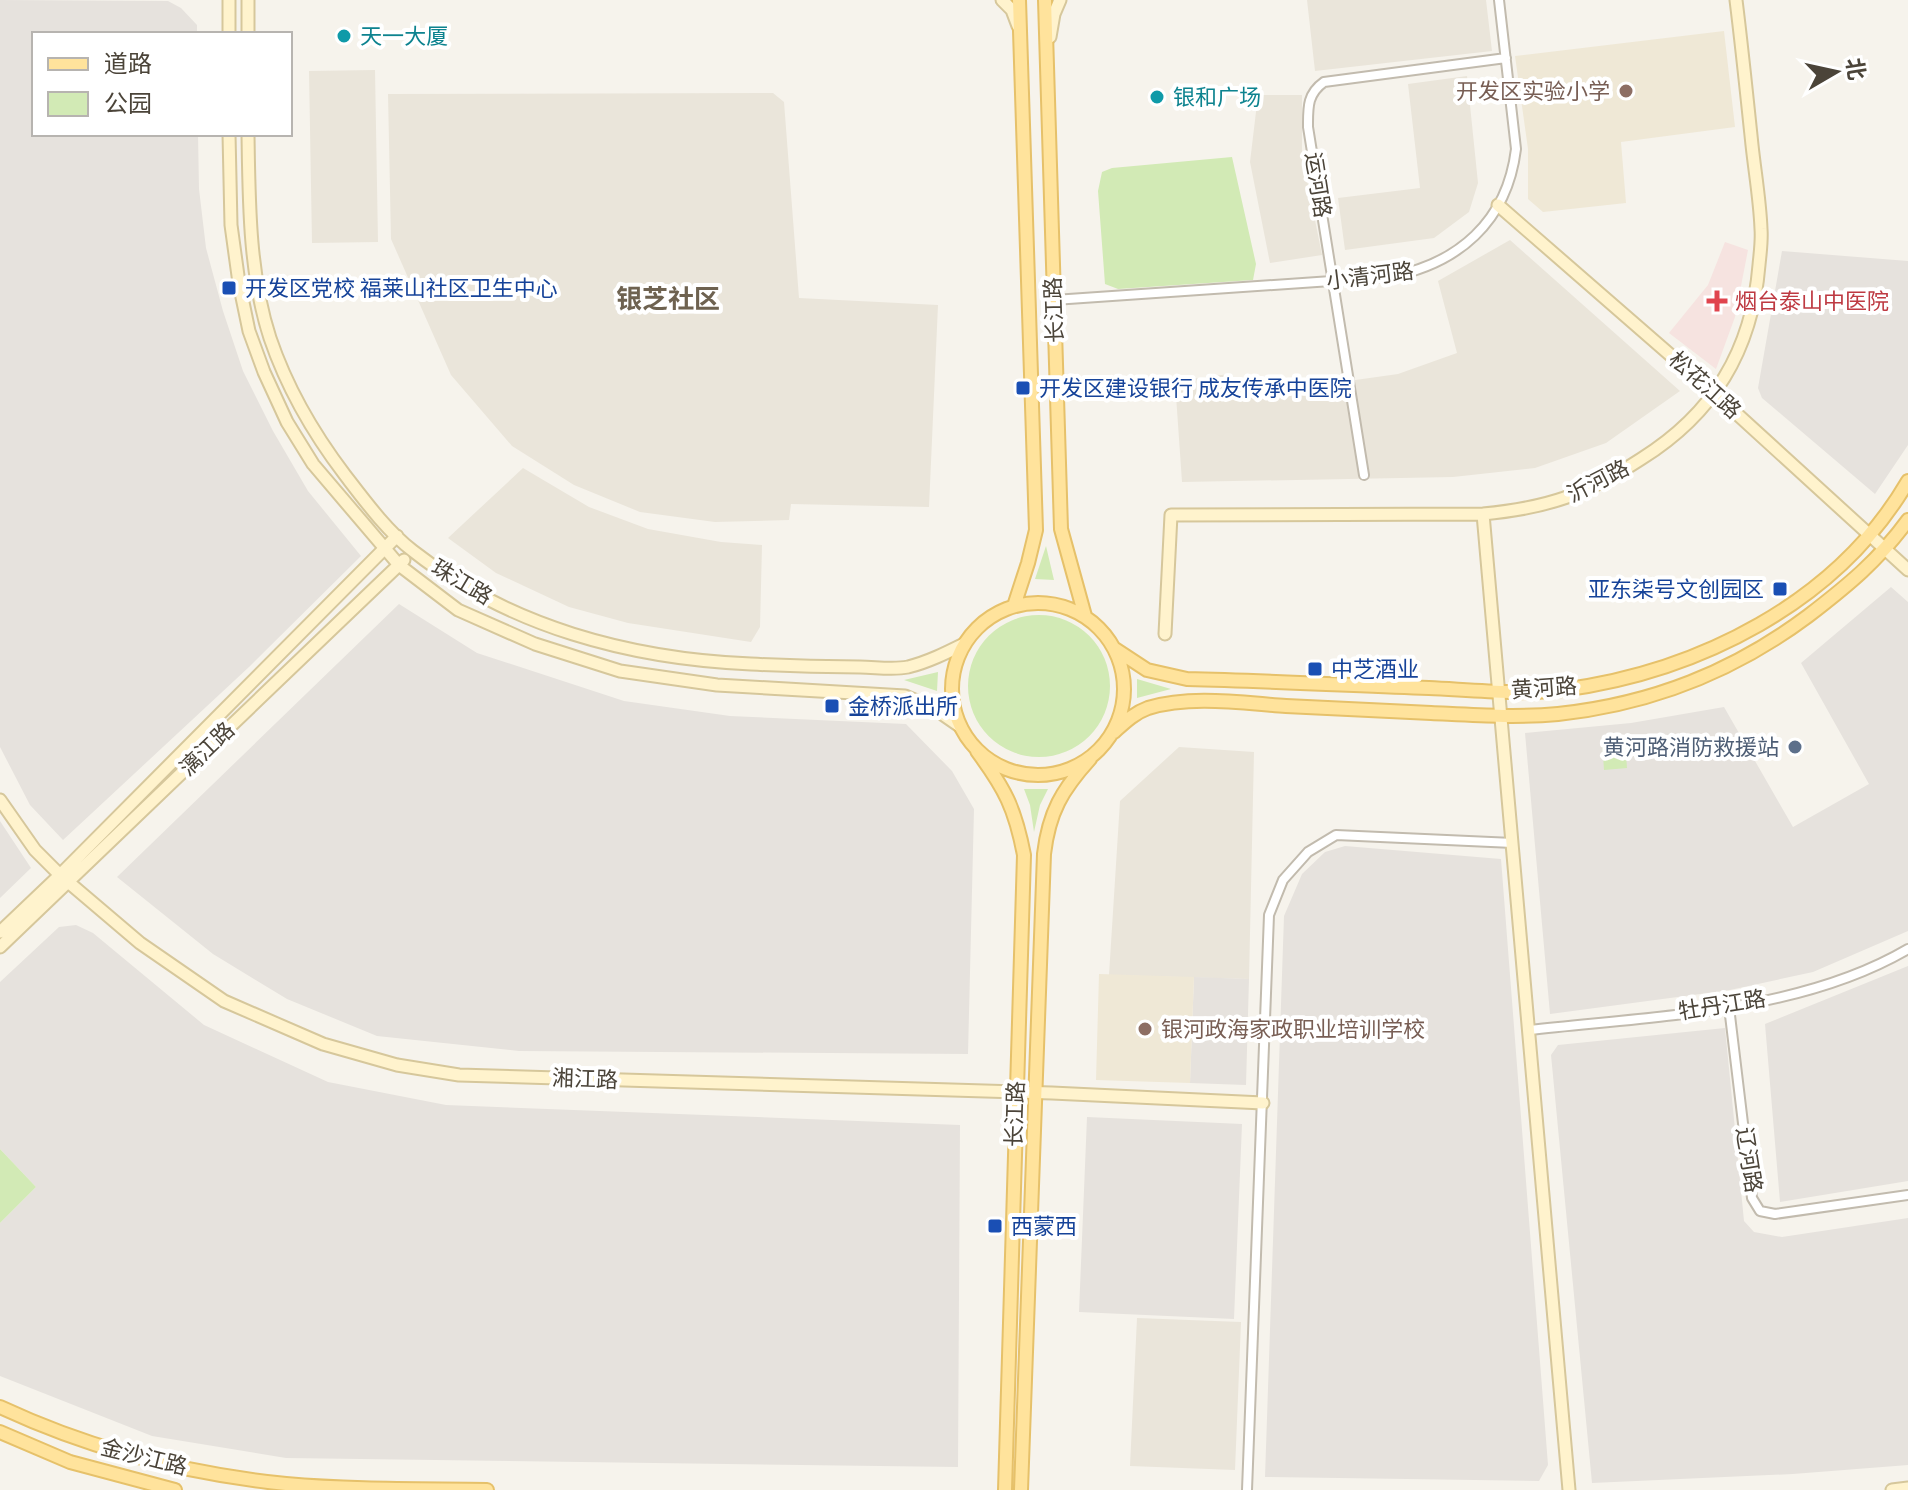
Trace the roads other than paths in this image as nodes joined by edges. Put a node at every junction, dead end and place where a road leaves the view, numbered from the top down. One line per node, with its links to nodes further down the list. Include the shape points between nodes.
1 (229, 0): 9 (street)
2 (248, 0): 10 (street)
3 (1002, 0): 11 (street, via 1012,10)
4 (1019, 0): 11 (main road, 长江路)
5 (1045, 0): 13 (main road, 长江路)
6 (1060, 0): 13 (street)
7 (1499, 0): 12 (street, 小清河路)
8 (1736, 0): 19 (street, 沂河路, via 1762,232 1757,289 1744,338)
9 (229, 32)
10 (248, 32)
11 (1020, 37): 31 (main road, 长江路, via 1036,530)
12 (1506, 58): 16 (street, 小清河路, via 1516,149 1513,174); 17 (street, 运河路, via 1338,79 1314,88 1308,127)
13 (1047, 62): 18 (main road, 长江路)
14 (229, 136): 26 (street, via 231,225 239,283 264,372 313,464)
15 (248, 136): 24 (street, 珠江路, via 252,235 269,336 299,407 322,445)
16 (1498, 205): 17 (street, 小清河路, via 1470,242 1432,266 1389,277); 19 (street, 松花江路)
17 (1333, 281): 18 (street, 小清河路); 20 (street, 运河路)
18 (1054, 300): 32 (main road, 长江路, via 1061,529)
19 (1714, 393): 22 (street, 沂河路, via 1687,426 1602,484 1562,500); 25 (street, 松花江路)
20 (1364, 475)
21 (1908, 481): 25 (main road, 黄河路)
22 (1483, 514): 33 (street, 沂河路, via 1171,515); 36 (street)
23 (1908, 520): 27 (main road, 黄河路)
24 (397, 536): 26 (street, 漓江路); 28 (street, 珠江路)
25 (1870, 537): 27 (street, 松花江路); 36 (main road, 黄河路, via 1785,608 1691,659 1561,690)
26 (385, 549): 29 (street); 44 (street, 漓江路)
27 (1886, 550): 30 (street, 松花江路); 37 (main road, 黄河路, via 1799,623 1700,680 1651,696 1559,714)
28 (413, 551): 29 (street, 漓江路); 34 (street, 珠江路, via 474,593 545,625 667,657 761,665 905,667)
29 (399, 565): 38 (street, via 458,610 535,644 620,671 717,685 905,696); 44 (street, 漓江路)
30 (1908, 570)
31 (1014, 606): 32 (main road, via 1057,605); 34 (main road, via 987,619)
32 (1085, 616): 35 (main road)
33 (1165, 634)
34 (964, 644): 38 (main road, via 952,680)
35 (1115, 649): 36 (main road, 黄河路, via 1147,670 1187,679); 39 (main road, via 1125,689)
36 (1498, 691): 37 (street)
37 (1499, 717): 39 (main road, 黄河路, via 1208,702 1148,708); 43 (street)
38 (961, 727): 40 (main road)
39 (1114, 732): 41 (main road)
40 (977, 751): 41 (main road, via 1011,772 1040,776); 50 (main road, 长江路, via 1008,795 1024,855)
41 (1090, 759): 51 (main road, 长江路, via 1052,812 1047,832)
42 (0, 800): 44 (street, 湘江路, via 35,850)
43 (1513, 843): 49 (street); 52 (street, via 1336,835 1308,852 1283,880 1269,915)
44 (64, 878): 45 (street, 漓江路); 46 (street, 漓江路); 50 (street, 湘江路, via 140,943 224,1001 323,1044 397,1065 459,1075)
45 (0, 932)
46 (0, 947)
47 (1908, 949): 48 (street, 牡丹江路, via 1825,985)
48 (1729, 1007): 49 (street, 牡丹江路); 53 (street, 辽河路, via 1752,1198 1760,1211 1775,1214)
49 (1529, 1030): 62 (street)
50 (1015, 1092): 51 (street, 湘江路); 59 (main road, 长江路)
51 (1035, 1093): 52 (street, 湘江路); 60 (main road, 长江路)
52 (1263, 1103): 61 (street)
53 (1908, 1195)
54 (0, 1407): 58 (main road, 金沙江路, via 96,1446 217,1475 288,1484)
55 (0, 1432): 57 (main road, 金沙江路, via 70,1462)
56 (1908, 1488): 63 (street)
57 (175, 1490)
58 (487, 1490)
59 (1005, 1490)
60 (1021, 1490)
61 (1247, 1490)
62 (1569, 1490)
63 (1892, 1490)

